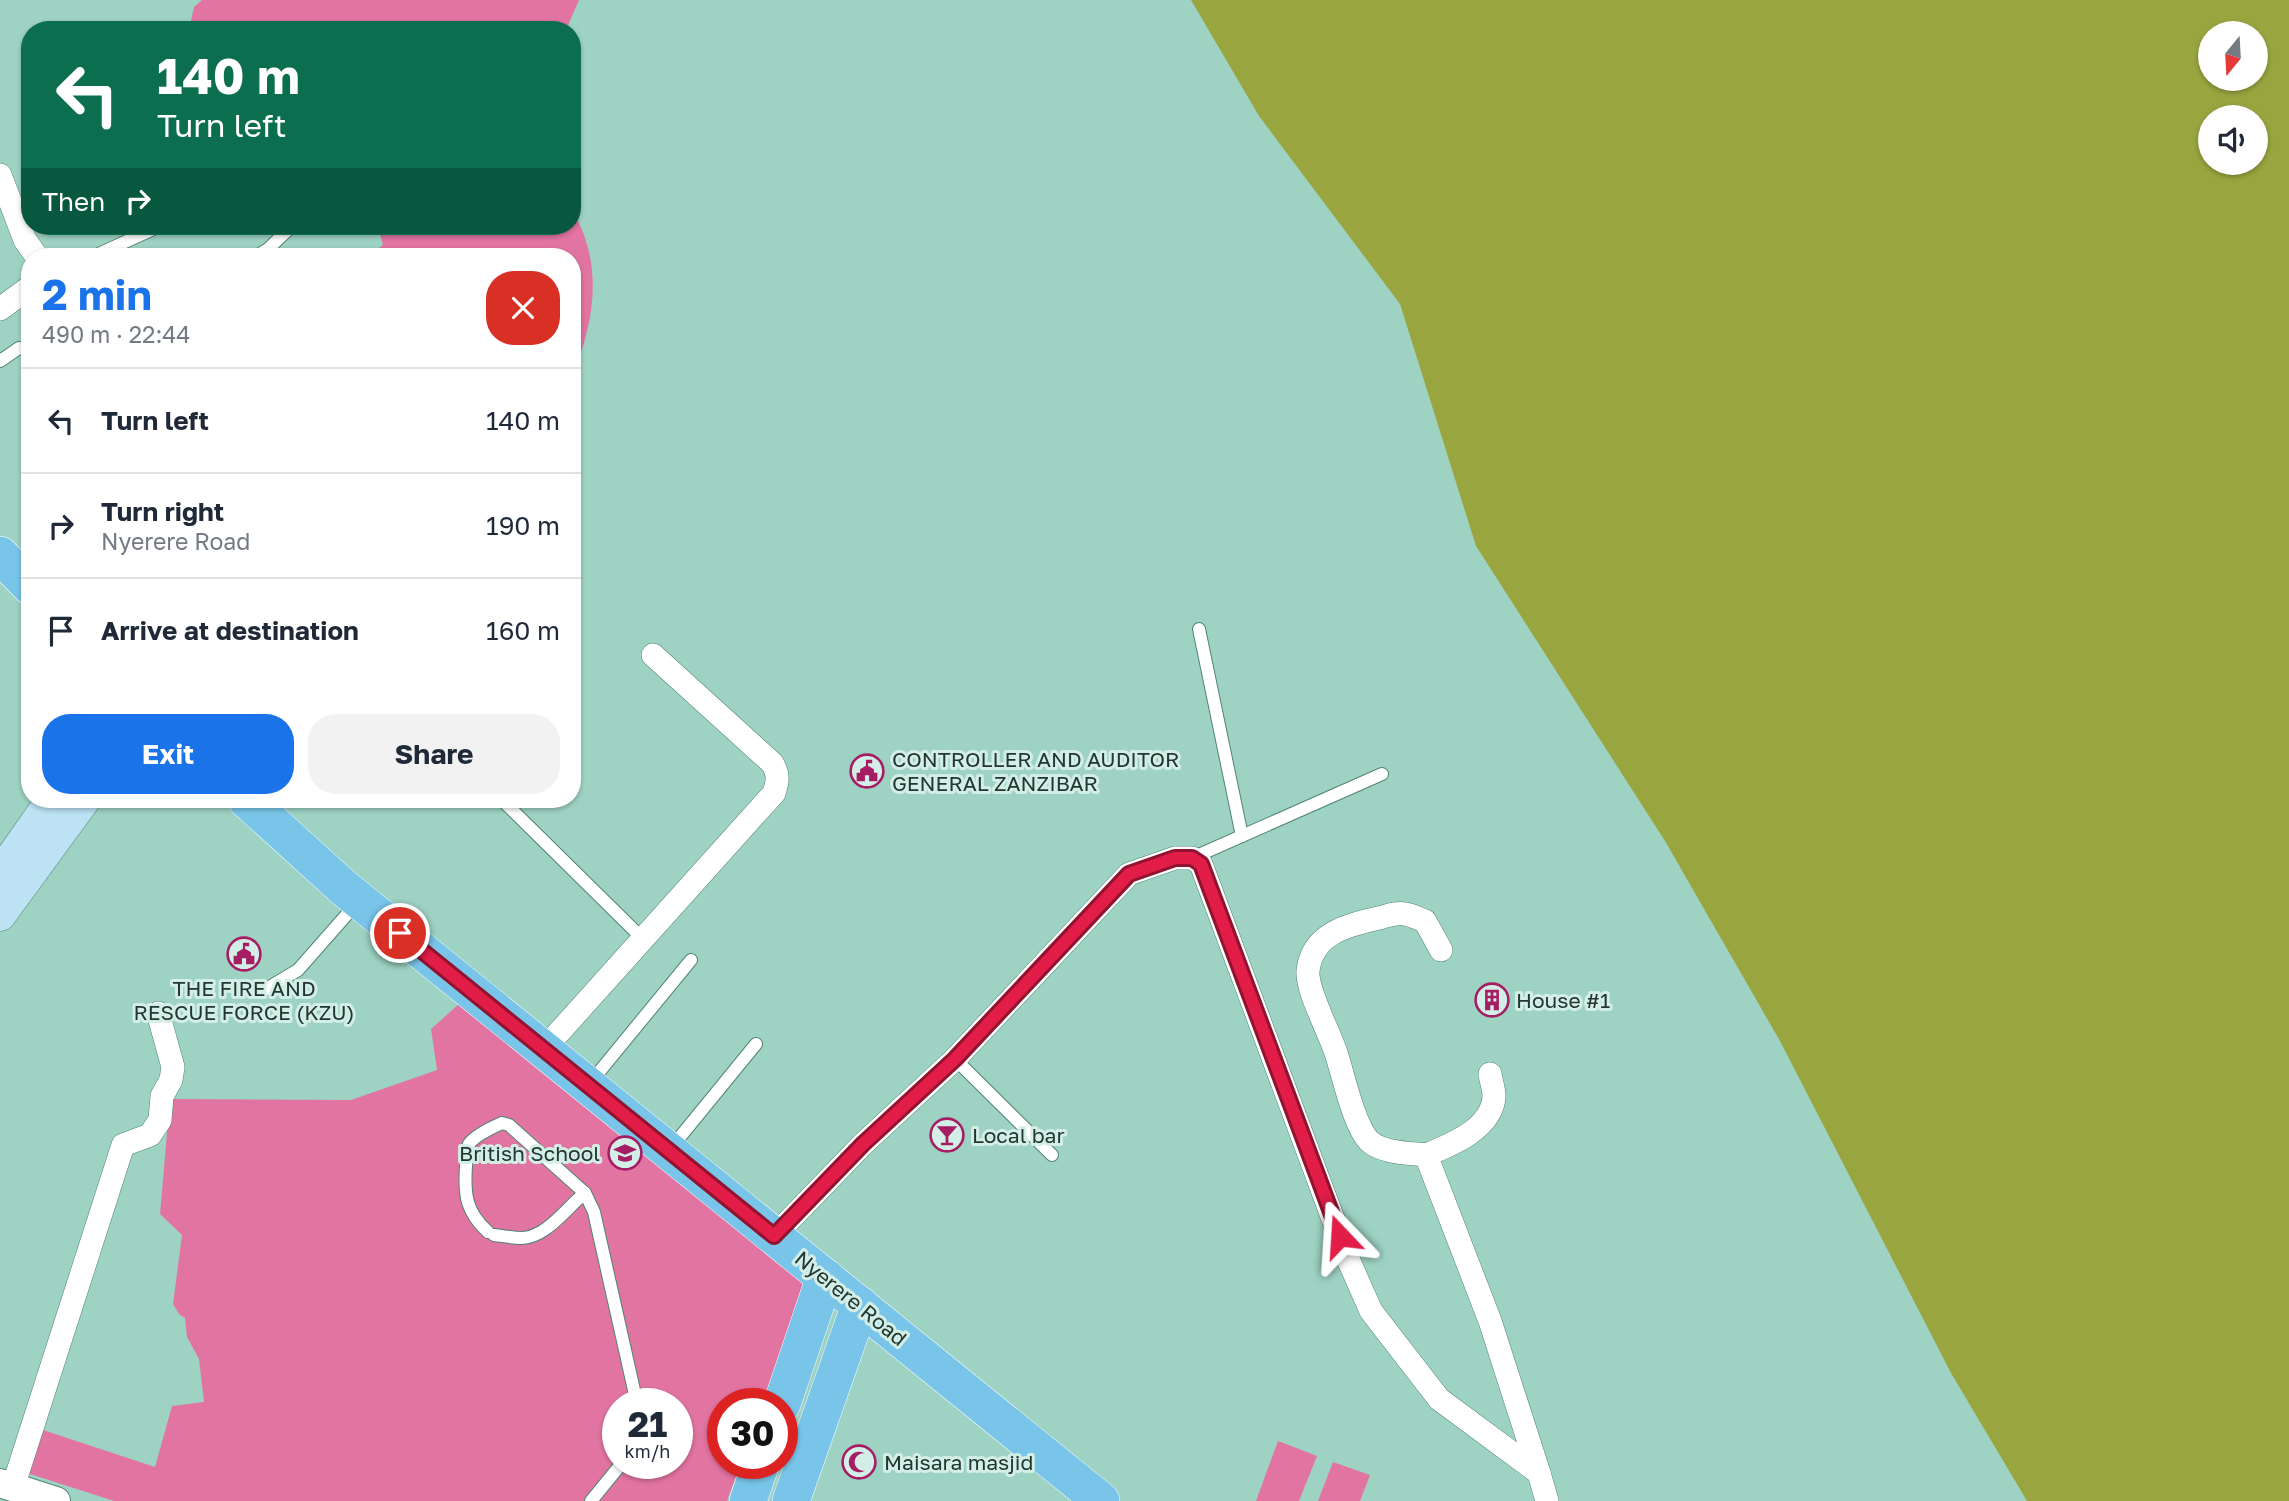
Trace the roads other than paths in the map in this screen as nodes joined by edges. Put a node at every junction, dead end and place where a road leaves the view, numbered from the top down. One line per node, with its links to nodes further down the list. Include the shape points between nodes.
1 (0, 175): 2 (street)
2 (21, 230)
3 (140, 235): 5 (lane)
4 (276, 235): 6 (lane)
5 (112, 248)
6 (264, 248)
7 (21, 294): 8 (street)
8 (0, 309)
9 (19, 348): 10 (lane)
10 (0, 361)
11 (0, 555): 12 (main road)
12 (21, 577)
13 (1199, 629): 20 (lane)
14 (653, 655): 25 (street, via 772,763 778,782 774,793)
15 (1382, 774): 20 (lane)
16 (46, 808): 22 (main road)
17 (78, 808): 24 (main road)
18 (256, 808): 23 (main road, Nyerere Road)
19 (510, 808): 25 (lane)
20 (1242, 836): 21 (lane)
21 (1192, 858): 32 (street, via 1175,858 1129,874); 44 (street, via 1201,864 1371,1311 1439,1399)
22 (0, 874)
23 (359, 900): 28 (lane, via 298,970); 31 (main road, Nyerere Road)
24 (0, 915)
25 (642, 937): 31 (street)
26 (1441, 950): 37 (street, via 1425,921 1403,913 1346,925 1322,939 1307,972 1365,1135 1371,1143 1395,1151)
27 (691, 960): 34 (lane)
28 (263, 991)
29 (158, 1013): 47 (street, via 173,1067 162,1096 160,1120 150,1135 123,1145)
30 (756, 1044): 35 (lane)
31 (544, 1049): 34 (main road, Nyerere Road)
32 (955, 1059): 36 (lane); 39 (street, via 863,1144)
33 (1490, 1074): 37 (street, via 1494,1096 1489,1115 1448,1147)
34 (587, 1086): 35 (main road, Nyerere Road)
35 (668, 1151): 39 (main road, Nyerere Road)
36 (1052, 1155)
37 (1426, 1155): 44 (street, via 1490,1321)
38 (585, 1193): 38 (lane, via 509,1125 502,1123 468,1148 464,1186 468,1206 474,1219 491,1234 523,1238 537,1234); 42 (lane, via 597,1225)
39 (774, 1236): 40 (main road, Nyerere Road)
40 (825, 1277): 41 (main road, Nyerere Road); 43 (main road)
41 (860, 1306): 51 (main road); 52 (main road, Nyerere Road)
42 (634, 1388)
43 (787, 1388)
44 (1539, 1473): 53 (street)
45 (609, 1479): 49 (lane)
46 (756, 1479): 50 (main road)
47 (7, 1485): 48 (street)
48 (54, 1501)
49 (591, 1501)
50 (748, 1501)
51 (791, 1501)
52 (1101, 1501)
53 (1547, 1501)

